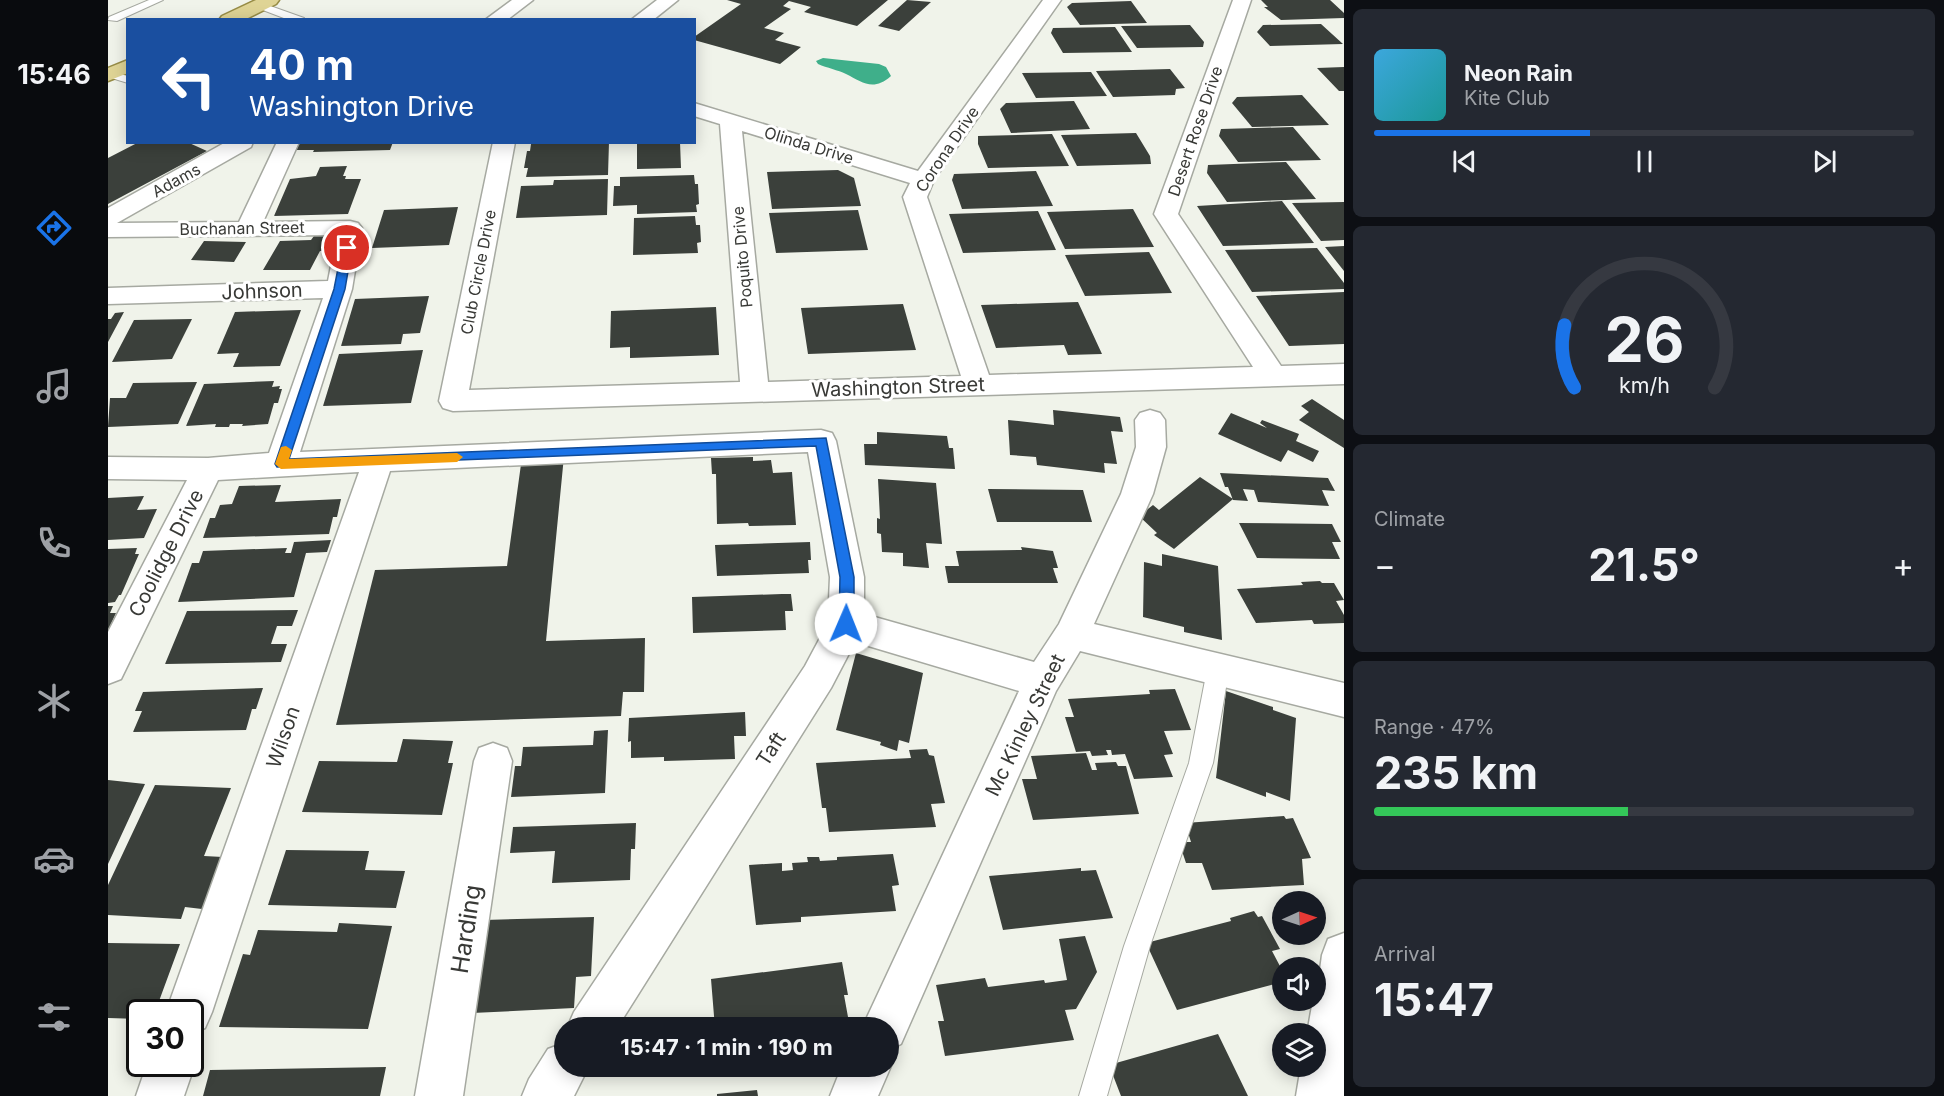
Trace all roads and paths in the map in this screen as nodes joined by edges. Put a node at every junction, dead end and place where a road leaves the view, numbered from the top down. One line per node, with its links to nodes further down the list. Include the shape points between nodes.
1 (158, 0): 7 (lane)
2 (524, 0): 10 (street)
3 (669, 0): 11 (street)
4 (1242, 0): 25 (street, Desert Rose Drive, via 1166,214)
5 (1045, 1): 18 (street, Corona Drive)
6 (265, 3): 8 (main road); 9 (lane)
7 (111, 18): 12 (lane)
8 (232, 18)
9 (296, 18)
10 (497, 18)
11 (643, 18)
12 (126, 23)
13 (696, 110): 14 (street, Olinda Drive)
14 (730, 121): 18 (street, Olinda Drive); 27 (street, Poquito Drive)
15 (239, 144): 19 (street, Adams)
16 (287, 144): 20 (street)
17 (504, 144): 28 (street, Club Circle Drive)
18 (923, 180): 26 (street, Corona Drive, via 915,197)
19 (108, 218)
20 (248, 228): 21 (street, Buchanan Street); 22 (street, Buchanan Street, via 350,228)
21 (108, 230)
22 (339, 289): 23 (street, Johnson); 31 (street)
23 (108, 296)
24 (1344, 374): 25 (street, Washington Street)
25 (1274, 377): 26 (street, Washington Street)
26 (978, 384): 27 (street, Washington Street)
27 (754, 393): 28 (street, Washington Street)
28 (453, 401)
29 (1150, 420): 35 (street, Mc Kinley Street, via 1151,447 1137,494)
30 (378, 461): 31 (street); 34 (street, Taft, via 821,441 847,577); 42 (street, Wilson)
31 (281, 464): 33 (street)
32 (108, 468): 33 (street)
33 (208, 470): 36 (street, Coolidge Drive)
34 (846, 624): 38 (street); 43 (street, Taft, via 818,677)
35 (1072, 634): 37 (street); 38 (street, Mc Kinley Street)
36 (108, 668)
37 (1218, 670): 39 (street); 52 (lane, via 1201,763 1137,946)
38 (1042, 681): 44 (street, Mc Kinley Street)
39 (1344, 700)
40 (493, 761): 49 (street, Harding)
41 (1344, 955): 53 (street)
42 (193, 999)
43 (597, 1017)
44 (890, 1017)
45 (167, 1077): 48 (street)
46 (558, 1077): 50 (street)
47 (862, 1077): 51 (street)
48 (160, 1096)
49 (439, 1096)
50 (546, 1096)
51 (854, 1096)
52 (1093, 1096)
53 (1320, 1096)

